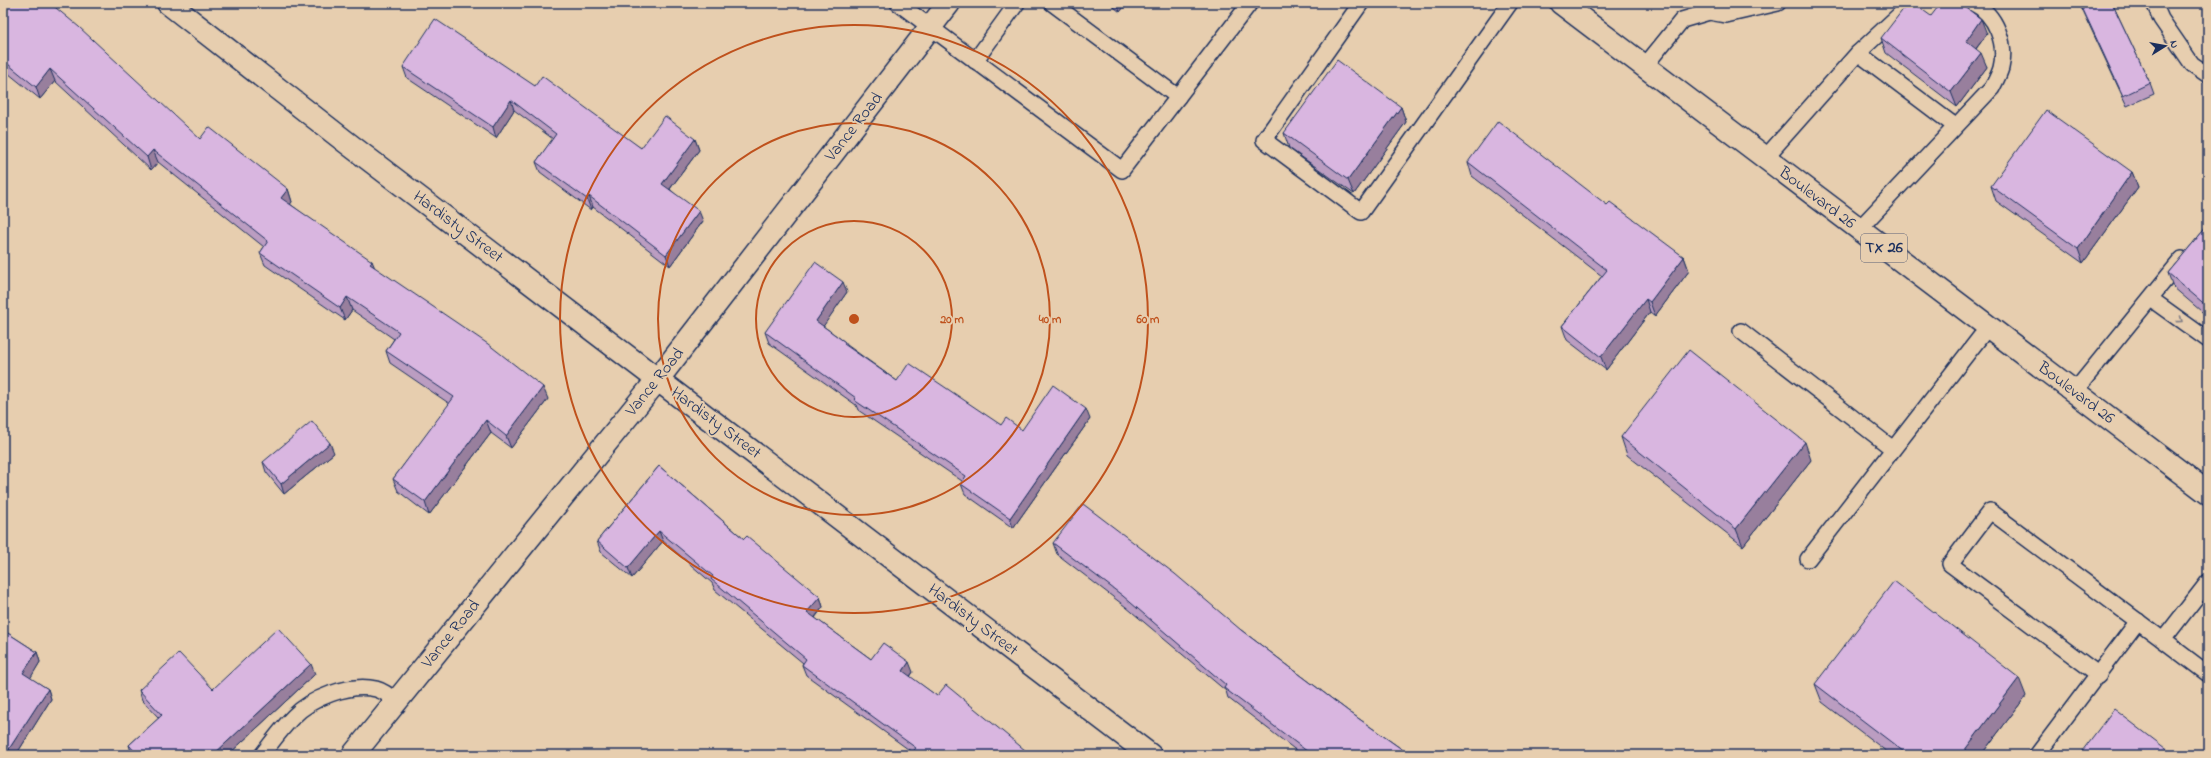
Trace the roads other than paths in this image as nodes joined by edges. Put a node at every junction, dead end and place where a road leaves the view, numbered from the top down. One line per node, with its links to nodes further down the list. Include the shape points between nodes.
1 (168, 3): 29 (street, Hardisty Street)
2 (898, 3): 15 (lane)
3 (949, 3): 15 (street, Vance Road)
4 (1018, 3): 17 (lane)
5 (1052, 3): 20 (lane)
6 (1250, 3): 20 (lane)
7 (1361, 3): 8 (lane, via 1264,140 1360,212)
8 (1510, 3)
9 (1561, 3): 18 (street, Boulevard 26 / TX 26)
10 (1778, 3): 14 (lane, via 1726,15)
11 (1912, 3): 16 (lane)
12 (1973, 3): 21 (lane, via 1992,18 1999,33 2003,52 2001,68 1992,88)
13 (2154, 3): 19 (lane, via 2161,19 2192,64)
14 (1712, 7): 18 (lane, via 1682,20)
15 (931, 28): 17 (lane); 29 (street, Vance Road)
16 (1858, 53): 21 (lane); 22 (lane)
17 (975, 61): 20 (lane, via 1122,170)
18 (1644, 66): 22 (street, Boulevard 26 / TX 26)
19 (2208, 75)
20 (1178, 97)
21 (1955, 126): 23 (lane)
22 (1765, 158): 23 (street, Boulevard 26 / TX 26)
23 (1859, 229): 26 (street, Boulevard 26 / TX 26)
24 (2189, 249): 25 (lane)
25 (2151, 299): 28 (lane, one-way to 28); 30 (lane)
26 (1988, 327): 30 (street, Boulevard 26 / TX 26); 31 (lane)
27 (1741, 331): 31 (lane)
28 (2208, 340)
29 (658, 379): 39 (street, Vance Road); 42 (street, Hardisty Street)
30 (2074, 392): 32 (street, Boulevard 26 / TX 26)
31 (1893, 449): 33 (lane)
32 (2208, 493)
33 (1808, 559)
34 (2208, 582): 36 (lane)
35 (2138, 621): 36 (lane); 37 (lane); 37 (lane, via 1990,512 1950,564)
36 (2163, 640): 38 (lane)
37 (2099, 674): 43 (lane)
38 (2208, 674)
39 (396, 702): 40 (lane, via 386,693 375,689 358,688 321,698 294,716); 41 (street, Vance Road)
40 (262, 755)
41 (353, 755)
42 (1150, 755)
43 (2037, 755)

